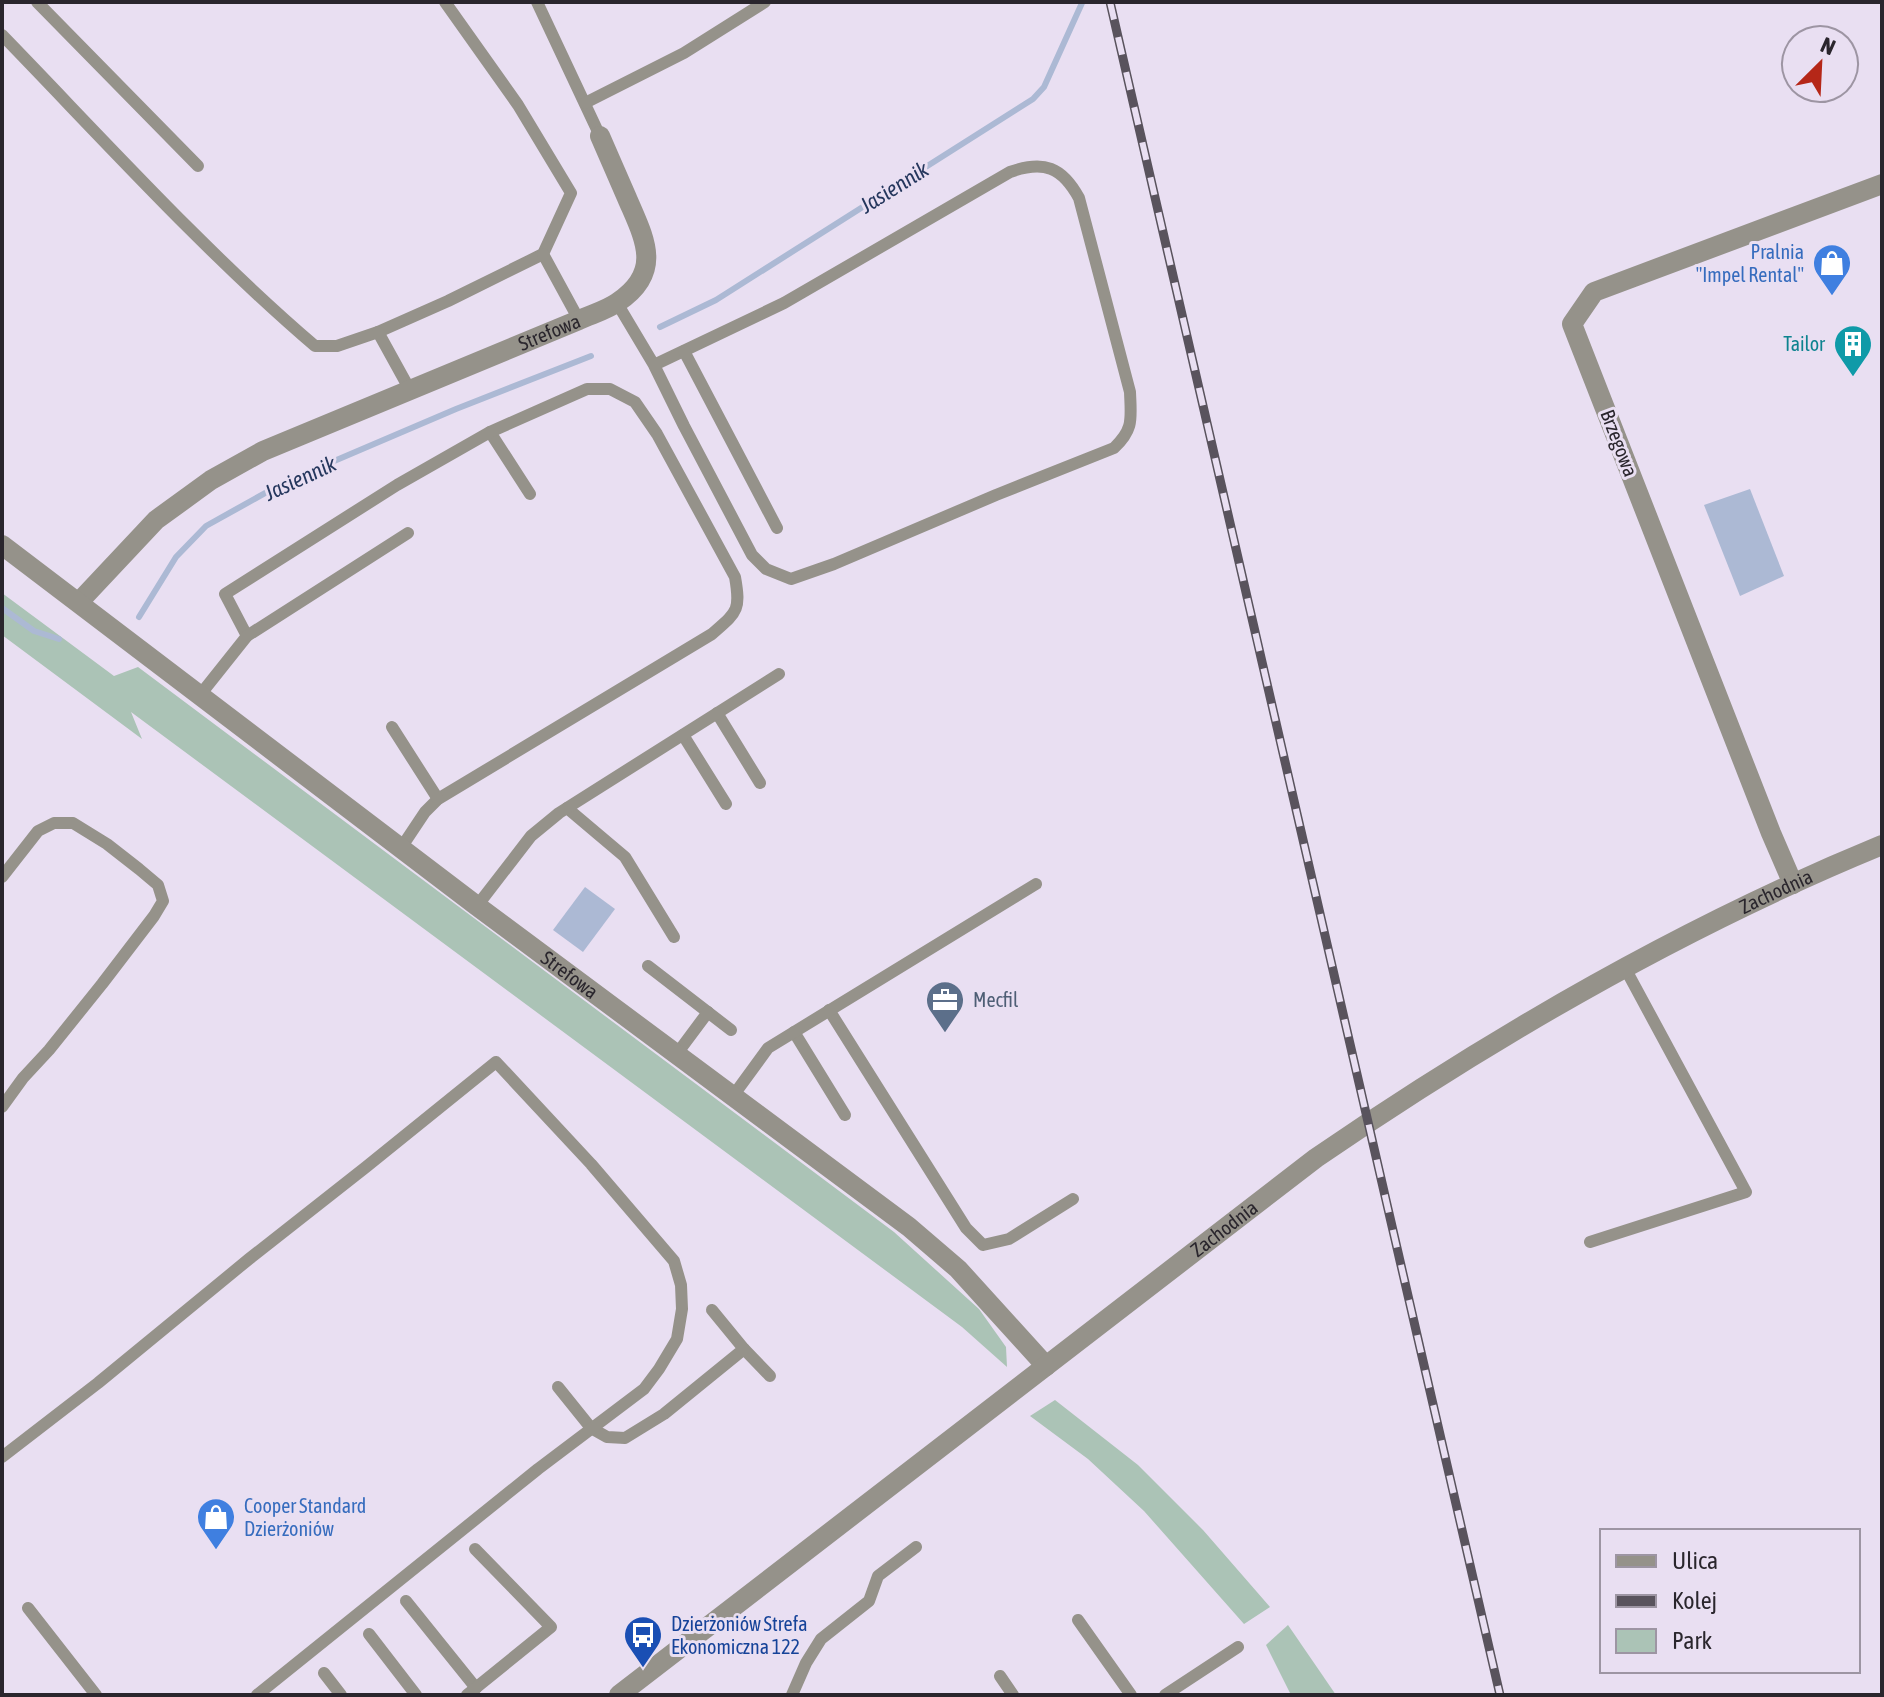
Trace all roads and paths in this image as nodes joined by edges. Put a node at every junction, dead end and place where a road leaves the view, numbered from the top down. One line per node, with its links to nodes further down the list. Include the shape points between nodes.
1 (37, 2): 8 (lane)
2 (445, 2): 10 (lane, via 518,105 571,193)
3 (537, 2): 6 (lane)
4 (765, 2): 6 (lane, via 684,53)
5 (2, 35): 13 (lane, via 184,222 315,346 337,346)
6 (585, 103): 7 (lane)
7 (600, 136): 11 (street, Strefowa, via 646,242 640,281)
8 (198, 166)
9 (1882, 184): 37 (street, Brzegowa, via 1594,292 1572,324)
10 (543, 254): 12 (lane); 13 (lane)
11 (617, 303): 12 (street, Strefowa); 15 (lane)
12 (579, 320): 16 (street, Strefowa)
13 (378, 332): 16 (lane)
14 (684, 351): 15 (lane); 15 (lane, via 784,303 1010,172 1042,166 1058,170 1079,198 1130,392 1132,422 1114,448 791,579 766,569 752,555); 19 (lane)
15 (654, 365)
16 (410, 390): 22 (street, Strefowa, via 263,451 211,480 156,520)
17 (490, 432): 18 (lane); 23 (lane, via 225,594); 30 (lane, via 587,389 610,389 635,402 735,577 739,600 733,615 712,634)
18 (530, 494)
19 (777, 528)
20 (408, 533): 23 (lane)
21 (2, 545): 22 (street, Strefowa)
22 (79, 602): 25 (street, Strefowa)
23 (247, 636): 25 (lane)
24 (779, 674): 26 (lane)
25 (200, 695): 34 (street, Strefowa)
26 (717, 713): 28 (lane); 29 (lane)
27 (392, 727): 30 (lane)
28 (683, 735): 31 (lane); 32 (lane)
29 (760, 783)
30 (438, 799): 34 (lane)
31 (726, 804)
32 (567, 808): 38 (lane, via 531,836); 39 (lane, via 625,857)
33 (1882, 845): 37 (street, Zachodnia)
34 (401, 848): 38 (street, Strefowa)
35 (2, 877): 48 (lane, via 38,831 54,823 73,823 158,885 163,901)
36 (1036, 884): 42 (lane)
37 (1793, 884): 41 (street, Zachodnia)
38 (477, 906): 46 (street, Strefowa)
39 (674, 937)
40 (648, 966): 43 (lane)
41 (1625, 968): 51 (lane, via 1746,1192); 54 (street, Zachodnia, via 1483,1048 1316,1158)
42 (829, 1010): 45 (lane); 50 (lane, via 966,1228 983,1245 1009,1239)
43 (708, 1012): 44 (lane); 46 (lane)
44 (731, 1030)
45 (794, 1032): 47 (lane, via 768,1048); 49 (lane)
46 (676, 1055): 47 (street, Strefowa)
47 (733, 1096): 54 (street, Strefowa, via 958,1269)
48 (2, 1107)
49 (845, 1115)
50 (1073, 1199)
51 (1590, 1242)
52 (712, 1310): 53 (lane)
53 (744, 1349): 55 (lane); 57 (lane, via 664,1414 625,1438 607,1437)
54 (1046, 1366): 73 (street, Zachodnia)
55 (770, 1376)
56 (558, 1387): 57 (lane)
57 (591, 1428): 58 (lane, via 644,1389 659,1369 677,1339 681,1285 674,1261 662,1246 496,1062); 70 (lane)
58 (2, 1457)
59 (916, 1547): 74 (lane, via 878,1576 869,1601 821,1639)
60 (475, 1549): 68 (lane, via 551,1627)
61 (406, 1601): 68 (lane)
62 (28, 1608): 69 (lane)
63 (1078, 1620): 76 (lane)
64 (369, 1634): 72 (lane)
65 (1238, 1647): 77 (lane)
66 (324, 1673): 71 (lane)
67 (1000, 1676): 75 (lane)
68 (471, 1692)
69 (96, 1695)
70 (257, 1695)
71 (341, 1695)
72 (416, 1695)
73 (619, 1695)
74 (792, 1695)
75 (1013, 1695)
76 (1131, 1695)
77 (1165, 1695)

